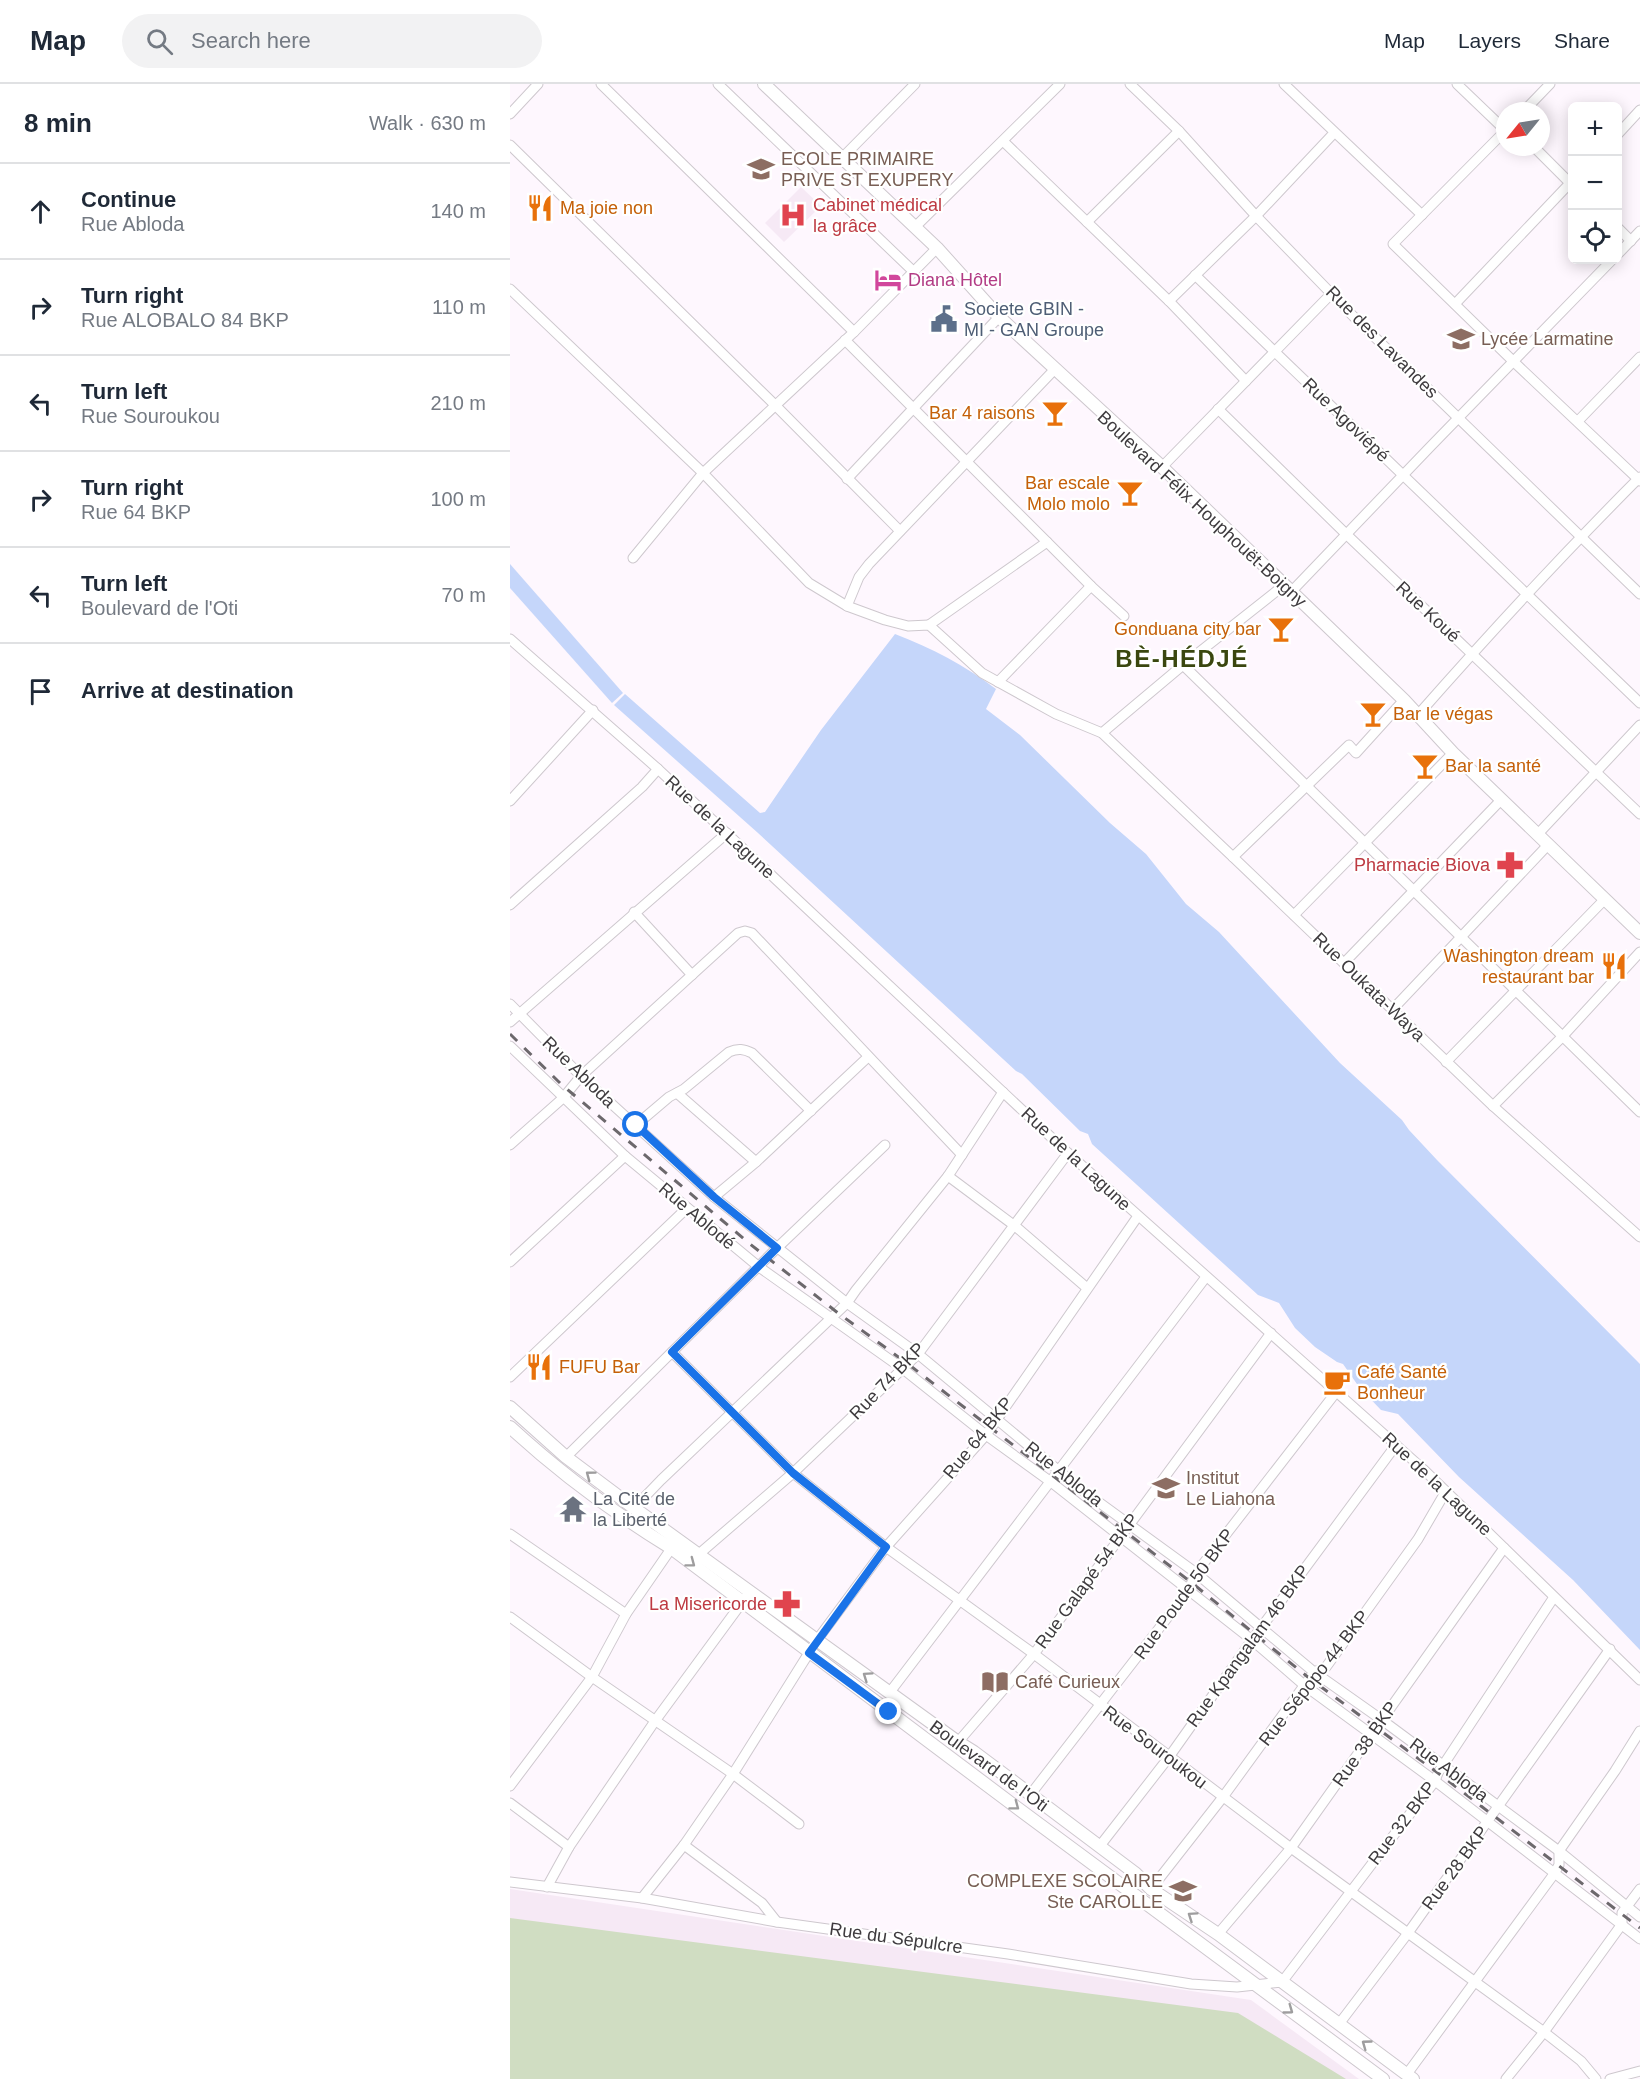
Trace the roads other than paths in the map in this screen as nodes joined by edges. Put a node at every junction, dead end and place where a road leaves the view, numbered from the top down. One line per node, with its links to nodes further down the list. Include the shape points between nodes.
1 (538, 84): 13 (street)
2 (601, 84): 42 (street)
3 (718, 84): 35 (street)
4 (915, 84): 22 (street)
5 (1060, 84): 19 (street)
6 (1130, 84): 16 (street, Rue des Lavandes)
7 (1284, 84): 17 (street)
8 (1457, 84): 14 (street)
9 (1550, 84): 11 (street)
10 (769, 86): 22 (main road, Boulevard Félix Houphouët-Boigny)
11 (1533, 102)
12 (1640, 110): 15 (street)
13 (510, 114)
14 (1496, 122)
15 (1622, 129)
16 (1179, 131): 25 (street, Rue des Lavandes); 27 (street)
17 (1334, 133): 25 (street); 26 (street)
18 (1496, 140): 26 (street)
19 (1003, 141): 27 (street); 28 (street)
20 (510, 146): 49 (street)
21 (1544, 156): 23 (street)
22 (842, 158): 28 (main road, Boulevard Félix Houphouët-Boigny)
23 (1568, 179)
24 (1568, 187): 40 (street)
25 (1256, 216): 36 (street); 38 (street, Rue des Lavandes)
26 (1422, 216): 40 (street, via 1394,244)
27 (1087, 222): 39 (street)
28 (915, 227): 32 (main road, Boulevard Félix Houphouët-Boigny)
29 (1640, 231): 31 (street)
30 (1622, 232): 31 (street)
31 (1631, 240): 33 (street)
32 (937, 248): 35 (street); 41 (main road, Boulevard Félix Houphouët-Boigny)
33 (1622, 249)
34 (1608, 264): 46 (street)
35 (914, 272): 42 (street)
36 (1195, 275): 39 (street); 44 (street, Rue Agoviépé)
37 (510, 289): 56 (street)
38 (1332, 293): 44 (street); 52 (street, Rue des Lavandes)
39 (1169, 301): 48 (street)
40 (1455, 304): 46 (street)
41 (999, 317): 47 (main road, Boulevard Félix Houphouët-Boigny); 51 (street)
42 (854, 332): 43 (street)
43 (845, 340): 49 (street); 51 (street)
44 (1274, 351): 48 (street); 57 (street, Rue Agoviépé)
45 (1640, 357): 53 (street)
46 (1514, 362): 52 (street); 53 (street)
47 (1054, 370): 54 (street); 55 (main road, Boulevard Félix Houphouët-Boigny)
48 (1246, 381): 50 (street)
49 (775, 405): 56 (street); 58 (street)
50 (1218, 409): 55 (street); 61 (street, Rue Koué)
51 (914, 410): 54 (street); 58 (street)
52 (1458, 418): 57 (street); 62 (street, Rue des Lavandes)
53 (1578, 421): 59 (street)
54 (968, 462): 60 (street); 63 (street)
55 (1162, 467): 66 (main road, Boulevard Félix Houphouët-Boigny)
56 (703, 473): 64 (street); 69 (street, via 809,583)
57 (1403, 474): 61 (street); 68 (street, Rue Agoviépé)
58 (847, 479): 60 (street)
59 (1639, 479): 62 (street)
60 (900, 531): 69 (street, via 863,572)
61 (1346, 534): 66 (street); 73 (street, Rue Koué)
62 (1580, 537): 67 (street, Rue des Lavandes); 68 (street)
63 (1047, 542): 65 (street); 71 (street)
64 (633, 558)
65 (1091, 586): 70 (street); 75 (street)
66 (1287, 589): 74 (street); 76 (main road, Boulevard Félix Houphouët-Boigny)
67 (1640, 594)
68 (1527, 595): 73 (street); 77 (street, Rue Agoviépé)
69 (848, 606): 71 (street, via 908,626)
70 (1124, 616)
71 (929, 625): 75 (street, Rue Oukata-Waya, via 982,673)
72 (510, 639): 78 (street, Rue de la Lagune)
73 (1472, 653): 79 (street); 84 (street, Rue Koué)
74 (1183, 665): 81 (street); 85 (street)
75 (998, 682): 81 (street, Rue Oukata-Waya)
76 (1404, 700): 79 (main road, Boulevard Félix Houphouët-Boigny); 85 (street, via 1356,753 1349,745)
77 (1640, 703)
78 (593, 710): 83 (street, Rue de la Lagune); 87 (street)
79 (1417, 716): 82 (main road, Boulevard Félix Houphouët-Boigny)
80 (1640, 725): 84 (street)
81 (1102, 734): 93 (street, Rue Oukata-Waya)
82 (1453, 753): 86 (main road, Boulevard Félix Houphouët-Boigny); 91 (street)
83 (658, 769): 89 (street, Rue de la Lagune); 96 (street)
84 (1595, 771): 88 (street, Rue Koué); 90 (street)
85 (1307, 787): 91 (street); 93 (street)
86 (1501, 800): 90 (main road, Boulevard Félix Houphouët-Boigny); 94 (street)
87 (510, 801)
88 (1640, 814)
89 (726, 832): 97 (street); 114 (street, Rue de la Lagune)
90 (1537, 835): 92 (main road, Boulevard Félix Houphouët-Boigny)
91 (1364, 842): 94 (street); 98 (street)
92 (1548, 846): 95 (main road, Boulevard Félix Houphouët-Boigny); 100 (street)
93 (1233, 857): 98 (street, Rue Oukata-Waya)
94 (1413, 890): 100 (street); 102 (street)
95 (1604, 900): 99 (main road, Boulevard Félix Houphouët-Boigny); 104 (street)
96 (510, 905)
97 (634, 912): 103 (street); 107 (street)
98 (1294, 915): 102 (street, Rue Oukata-Waya)
99 (1640, 933)
100 (1462, 938): 104 (street); 106 (street)
101 (1640, 952): 109 (street)
102 (1344, 963): 106 (street, Rue Oukata-Waya)
103 (692, 975): 111 (street, via 738,933 752,933); 113 (street)
104 (1515, 990): 109 (street); 112 (street)
105 (510, 1004): 107 (street, Rue Abloda)
106 (1392, 1010): 112 (street, Rue Oukata-Waya)
107 (519, 1013): 108 (street); 113 (street, Rue Abloda)
108 (510, 1022)
109 (1562, 1037): 117 (street); 119 (street)
110 (510, 1046): 116 (street, Rue Ablodé)
111 (868, 1058): 118 (street); 124 (street)
112 (1446, 1062): 117 (street, Rue Oukata-Waya)
113 (581, 1076): 116 (street); 120 (street, Rue Abloda)
114 (1003, 1092): 123 (street, Rue de la Lagune); 124 (street)
115 (677, 1093): 118 (street, via 729,1052 745,1049); 120 (street); 126 (street)
116 (563, 1098): 121 (street); 125 (street, Rue Ablodé)
117 (1493, 1106): 132 (street, Rue Oukata-Waya)
118 (811, 1111): 126 (street)
119 (1640, 1112)
120 (636, 1125): 128 (street, Rue Abloda)
121 (510, 1145)
122 (885, 1145): 133 (street)
123 (1068, 1153): 130 (street, Rue de la Lagune); 131 (street, Rue 74 BKP)
124 (962, 1155): 127 (street)
125 (625, 1156): 129 (street, Rue Ablodé); 134 (street)
126 (756, 1162): 128 (street)
127 (948, 1176): 131 (street); 138 (street)
128 (714, 1197): 133 (street, Rue Abloda)
129 (687, 1208): 135 (street, Rue Ablodé); 144 (street)
130 (1138, 1216): 136 (street, Rue de la Lagune); 137 (street, Rue 64 BKP)
131 (1015, 1226): 137 (street); 142 (street, Rue 74 BKP)
132 (1640, 1237)
133 (777, 1248): 135 (street); 138 (street, Rue Abloda)
134 (510, 1262)
135 (759, 1268): 139 (street, Rue Ablodé); 141 (street)
136 (1206, 1277): 140 (street, Rue de la Lagune); 155 (street)
137 (1087, 1288): 148 (street, Rue 64 BKP)
138 (847, 1303): 139 (street); 142 (street, Rue Abloda)
139 (832, 1319): 143 (street, Rue Ablodé); 147 (street)
140 (1271, 1333): 145 (street, Rue de la Lagune); 160 (street, Rue Galapé 54 BKP)
141 (672, 1352): 147 (street, Rue Souroukou); 154 (street)
142 (918, 1354): 143 (street, Rue 74 BKP); 148 (street, Rue Abloda)
143 (903, 1369): 151 (street, Rue Ablodé); 156 (street, Rue 74 BKP)
144 (510, 1377)
145 (1337, 1391): 153 (street, Rue de la Lagune); 167 (street, Rue Poude 50 BKP)
146 (510, 1407): 150 (main road, Boulevard de l'Oti)
147 (732, 1413): 156 (street, Rue Souroukou); 159 (street)
148 (996, 1419): 151 (street, Rue 64 BKP); 155 (street, Rue Abloda)
149 (510, 1427): 152 (main road, Boulevard de l'Oti)
150 (533, 1429): 152 (main road); 154 (main road, Boulevard de l'Oti)
151 (986, 1435): 157 (street, Rue Ablodé); 164 (street, Rue 64 BKP)
152 (524, 1440): 163 (main road, Boulevard de l'Oti, via 625,1519)
153 (1396, 1445): 158 (street, Rue de la Lagune); 174 (street, Rue Kpangalam 46 BKP)
154 (566, 1458): 159 (main road, Boulevard de l'Oti, one-way to 154)
155 (1059, 1471): 157 (street); 160 (street, Rue Abloda)
156 (793, 1473): 164 (street, Rue Souroukou); 166 (street, Rue 74 BKP)
157 (1051, 1482): 162 (street, Rue Ablodé); 171 (street)
158 (1446, 1491): 165 (street, Rue de la Lagune); 180 (street, Rue Sépopo 44 BKP, via 1418,1539 1333,1658 1326,1667)
159 (634, 1508): 163 (main road, Boulevard de l'Oti)
160 (1128, 1524): 162 (street, Rue Galapé 54 BKP); 167 (street, Rue Abloda)
161 (510, 1534): 172 (street)
162 (1119, 1537): 168 (street, Rue Ablodé); 179 (street, Rue Galapé 54 BKP)
163 (675, 1544): 166 (main road, Boulevard de l'Oti); 169 (main road, Boulevard de l'Oti, one-way to 169); 172 (street)
164 (886, 1547): 171 (street, Rue Souroukou); 175 (street, Rue 64 BKP)
165 (1504, 1548): 170 (street, Rue de la Lagune); 186 (street, Rue 38 BKP)
166 (699, 1554): 169 (main road, Boulevard de l'Oti)
167 (1196, 1573): 168 (street, Rue Poude 50 BKP); 174 (street, Rue Abloda)
168 (1188, 1591): 176 (street, Rue Ablodé); 185 (street, Rue Poude 50 BKP)
169 (746, 1597): 175 (main road, Boulevard de l'Oti); 178 (main road, Boulevard de l'Oti); 187 (street)
170 (1554, 1597): 177 (street, Rue de la Lagune); 192 (street, Rue 32 BKP)
171 (959, 1600): 179 (street, Rue Souroukou); 184 (street)
172 (626, 1614): 181 (street)
173 (512, 1622): 181 (street)
174 (1261, 1628): 176 (street, Rue Kpangalam 46 BKP); 180 (street, Rue Abloda)
175 (817, 1640): 178 (street, Rue 64 BKP); 184 (main road, Boulevard de l'Oti, one-way to 175)
176 (1252, 1640): 183 (street, Rue Ablodé); 191 (street, Rue Kpangalam 46 BKP)
177 (1610, 1649): 182 (street, Rue de la Lagune); 199 (street, Rue 28 BKP)
178 (809, 1653): 193 (street, Rue 64 BKP); 223 (main road, Boulevard de l'Oti, one-way to 223)
179 (1034, 1654): 185 (street, Rue Souroukou); 190 (street, Rue Galapé 54 BKP)
180 (1314, 1672): 183 (street, Rue Sépopo 44 BKP); 186 (street, Rue Abloda)
181 (592, 1677): 187 (street); 195 (street)
182 (1640, 1680)
183 (1304, 1685): 189 (street, Rue Ablodé); 197 (street, Rue Sépopo 44 BKP)
184 (890, 1692): 190 (main road, Boulevard de l'Oti)
185 (1100, 1706): 191 (street, Rue Souroukou); 196 (street, Rue Poude 50 BKP)
186 (1382, 1719): 189 (street, Rue 38 BKP); 192 (street, Rue Abloda)
187 (655, 1721): 193 (street); 204 (street)
188 (1640, 1731): 206 (street)
189 (1372, 1735): 194 (street, Rue Ablodé); 205 (street, Rue 38 BKP)
190 (958, 1742): 196 (main road, Boulevard de l'Oti)
191 (1169, 1757): 197 (street, Rue Souroukou); 203 (street, Rue Kpangalam 46 BKP)
192 (1444, 1765): 194 (street, Rue 32 BKP); 199 (street, Rue Abloda)
193 (733, 1774): 201 (street); 202 (street, Rue 64 BKP)
194 (1435, 1781): 200 (street, Rue Ablodé); 212 (street, Rue 32 BKP)
195 (510, 1786)
196 (1030, 1796): 203 (main road, Boulevard de l'Oti)
197 (1223, 1797): 205 (street, Rue Souroukou); 210 (street, Rue Sépopo 44 BKP)
198 (510, 1803): 204 (street)
199 (1497, 1806): 200 (street, Rue 28 BKP); 206 (street, Rue Abloda)
200 (1488, 1822): 207 (street, Rue Ablodé); 218 (street, Rue 28 BKP)
201 (799, 1824)
202 (684, 1845): 213 (street, Rue 64 BKP); 216 (street, via 762,1903)
203 (1099, 1846): 210 (main road, Boulevard de l'Oti)
204 (569, 1847): 209 (street)
205 (1291, 1848): 212 (street, Rue Souroukou); 219 (street, Rue 38 BKP)
206 (1559, 1851): 207 (street); 214 (street, Rue Abloda)
207 (1554, 1874): 217 (street, Rue Ablodé); 221 (street)
208 (510, 1882): 209 (street, Rue du Sépulcre)
209 (548, 1887): 213 (street, Rue du Sépulcre)
210 (1152, 1889): 219 (main road, Boulevard de l'Oti, one-way to 210)
211 (1640, 1889): 214 (street)
212 (1351, 1891): 218 (street, Rue Souroukou); 222 (street, Rue 32 BKP)
213 (642, 1899): 216 (street, Rue du Sépulcre)
214 (1626, 1906): 215 (street, Rue Abloda); 217 (street)
215 (1640, 1917)
216 (777, 1922): 223 (street, Rue du Sépulcre, via 1191,1984)
217 (1622, 1924): 220 (street, Rue Ablodé); 225 (street)
218 (1408, 1933): 221 (street, Rue Souroukou); 224 (street, Rue 28 BKP)
219 (1218, 1934): 222 (main road, Boulevard de l'Oti)
220 (1640, 1939)
221 (1475, 1981): 225 (street, Rue Souroukou); 227 (street)
222 (1282, 1982): 223 (street, Rue du Sépulcre); 224 (main road, Boulevard de l'Oti)
223 (1255, 1985): 228 (main road, Boulevard de l'Oti, one-way to 228)
224 (1339, 2024): 227 (main road, Boulevard de l'Oti, one-way to 224)
225 (1544, 2032): 229 (street); 230 (street, Rue Souroukou, via 1581,2061)
226 (1640, 2071): 231 (street)
227 (1410, 2077)
228 (1383, 2079)
229 (1506, 2079)
230 (1596, 2079)
231 (1610, 2079)

